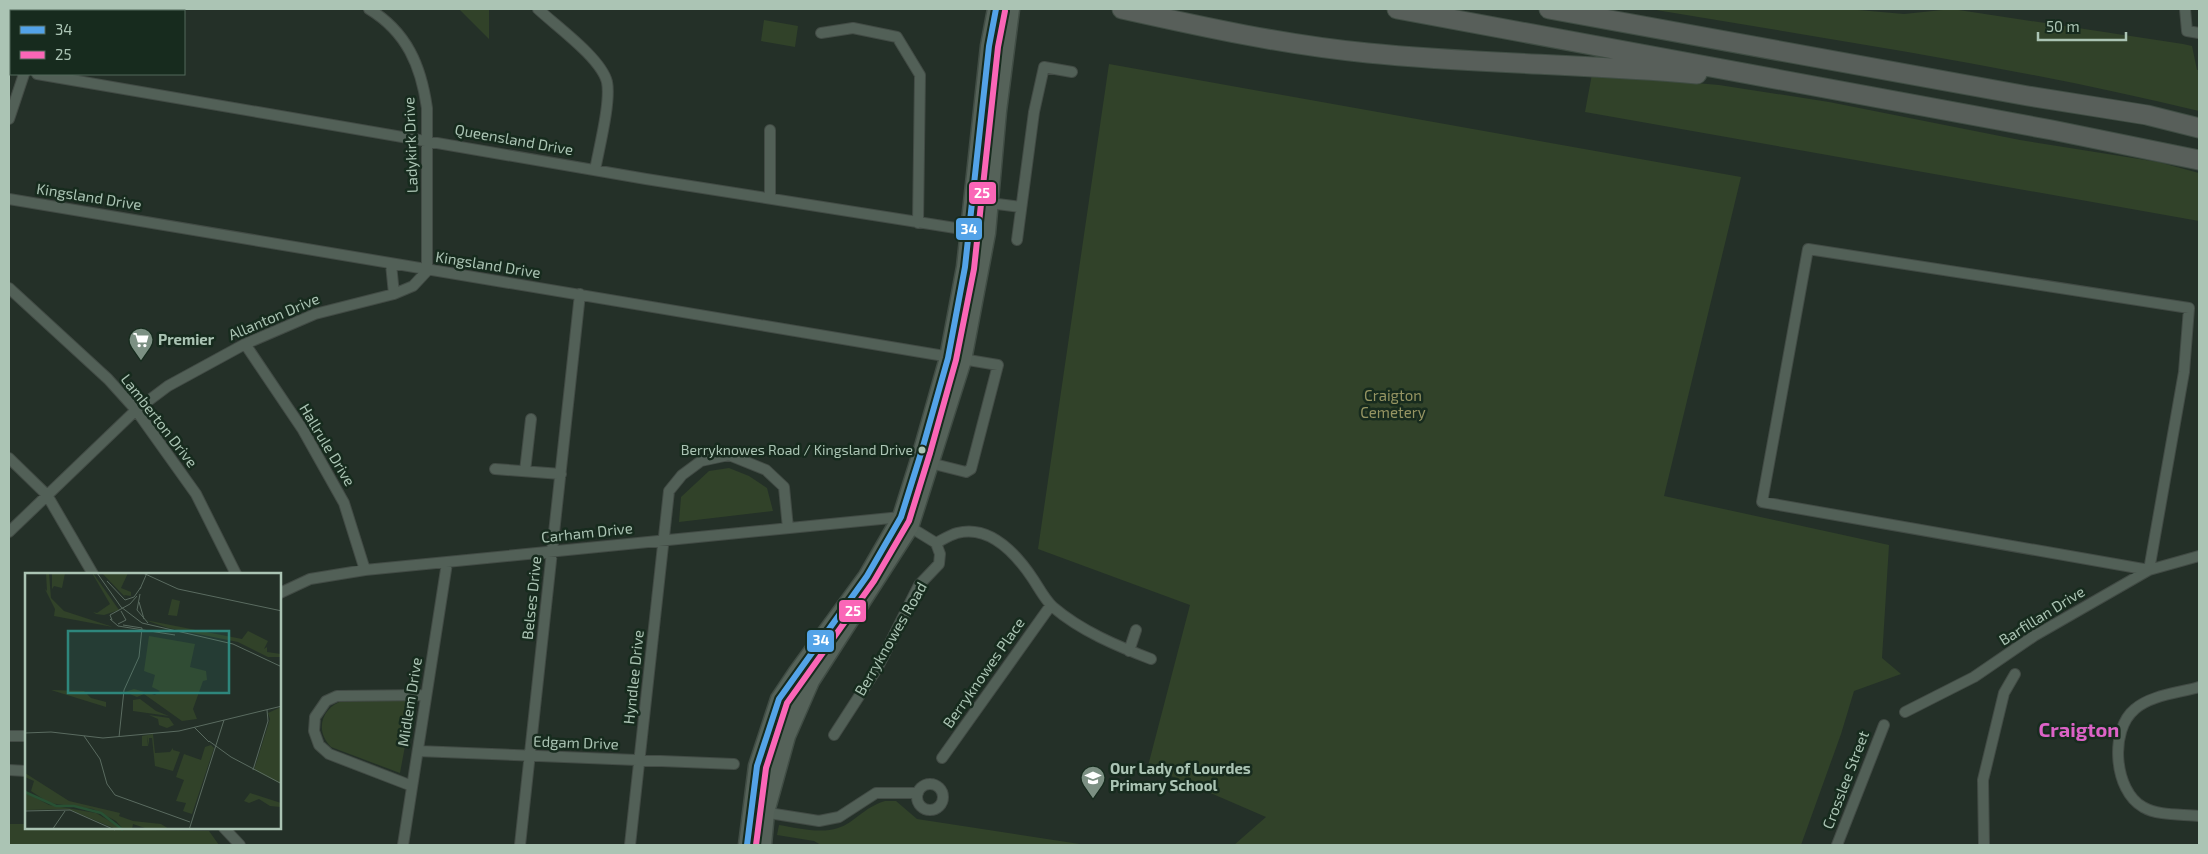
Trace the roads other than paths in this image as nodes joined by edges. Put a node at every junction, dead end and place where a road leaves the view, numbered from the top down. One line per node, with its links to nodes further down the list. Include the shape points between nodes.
1 (369, 9): 19 (street, Ladykirk Drive, via 392,26 414,57 424,88)
2 (538, 9): 21 (street, via 604,73 608,96)
3 (996, 9): 11 (main road)
4 (1011, 9): 11 (main road)
5 (1122, 9): 15 (highway, via 1206,28 1350,51)
6 (1397, 9): 15 (highway)
7 (1549, 9): 17 (highway, via 2147,115)
8 (2185, 9): 10 (street, via 2187,31)
9 (821, 33): 26 (street, via 853,28 897,36 920,74)
10 (2199, 34)
11 (997, 48): 24 (main road)
12 (1072, 72): 25 (street, via 1044,66)
13 (24, 75): 16 (street)
14 (43, 75): 19 (street, Queensland Drive)
15 (1786, 82): 20 (highway, via 2060,131)
16 (9, 119)
17 (2199, 128)
18 (770, 130): 22 (street)
19 (427, 140): 21 (street, Queensland Drive); 30 (street, Ladykirk Drive)
20 (2199, 160)
21 (595, 170): 22 (street, Queensland Drive)
22 (770, 197): 26 (street, Queensland Drive)
23 (9, 199): 29 (street, Kingsland Drive)
24 (982, 202): 25 (street); 27 (main road)
25 (1021, 207): 28 (street)
26 (918, 223): 27 (street, Queensland Drive)
27 (979, 232): 35 (main road)
28 (1017, 240)
29 (391, 264): 30 (street, Kingsland Drive); 32 (street)
30 (428, 271): 32 (street, Allanton Drive, via 413,286); 33 (street, Kingsland Drive)
31 (9, 288): 36 (street, Lamberton Drive, via 108,379)
32 (394, 294): 34 (street, Allanton Drive, via 315,314)
33 (580, 294): 35 (street, Kingsland Drive); 42 (street, Belses Drive)
34 (245, 344): 36 (street, Allanton Drive, via 168,386); 52 (street, Hallrule Drive, via 303,430 344,503)
35 (956, 359): 39 (main road); 39 (street, via 998,365 971,469 966,472)
36 (136, 410): 43 (street, Allanton Drive); 55 (street, Lamberton Drive, via 196,494)
37 (531, 419): 41 (street)
38 (9, 458): 43 (street)
39 (925, 462): 44 (main road)
40 (495, 469): 41 (street)
41 (525, 471): 42 (street)
42 (561, 474): 49 (street, Belses Drive)
43 (47, 495): 46 (street, Allanton Drive); 54 (street)
44 (906, 522): 45 (street, Carham Drive); 48 (street); 78 (main road, via 780,699 757,766)
45 (788, 528): 47 (street, Carham Drive); 47 (street, Hyndlee Drive, via 784,487 766,470 729,456 701,461 682,475 669,491)
46 (9, 532)
47 (664, 541): 49 (street, Carham Drive); 72 (street, Hyndlee Drive)
48 (936, 543): 57 (street, via 957,533 973,532 1001,542 1020,560); 66 (street, Berryknowes Road, via 939,564 919,585 878,667)
49 (552, 552): 51 (street, Carham Drive); 70 (street, Belses Drive)
50 (2199, 556): 53 (street, Barfillan Drive)
51 (447, 563): 52 (street, Carham Drive); 63 (street, Midlem Drive)
52 (365, 570): 56 (street, Carham Drive, via 310,579)
53 (2149, 570): 53 (street, via 2184,372 2188,308 1808,249 1762,502); 64 (street, Barfillan Drive, via 2034,636 1974,677)
54 (92, 573)
55 (236, 573)
56 (281, 593)
57 (1051, 605): 59 (street, via 1084,628); 71 (street, Berryknowes Place)
58 (1136, 630): 59 (street)
59 (1128, 650): 60 (street)
60 (1151, 659)
61 (2015, 674): 88 (street, via 2004,693 1983,780)
62 (2199, 687): 79 (street, via 2147,701 2134,710 2122,728 2117,744 2120,770 2137,803 2159,812)
63 (426, 695): 69 (street, Midlem Drive); 76 (street, via 337,696 321,706 314,724 319,745 329,754)
64 (1905, 712)
65 (1884, 725): 87 (street, Crosslee Street)
66 (834, 735)
67 (9, 736): 68 (street)
68 (25, 736)
69 (418, 751): 70 (street, Edgam Drive); 76 (street, Midlem Drive)
70 (530, 756): 72 (street, Edgam Drive); 83 (street, Belses Drive)
71 (942, 758)
72 (640, 761): 73 (street, Edgam Drive); 84 (street, Hyndlee Drive)
73 (734, 764)
74 (9, 770): 75 (street)
75 (25, 771)
76 (412, 786): 82 (street, Midlem Drive)
77 (918, 792): 78 (street, via 876,793 839,817 819,821)
78 (758, 811): 85 (main road); 86 (main road)
79 (2199, 816)
80 (225, 829): 81 (street)
81 (240, 845)
82 (403, 845)
83 (520, 845)
84 (630, 845)
85 (747, 845)
86 (762, 845)
87 (1837, 845)
88 (1984, 845)

